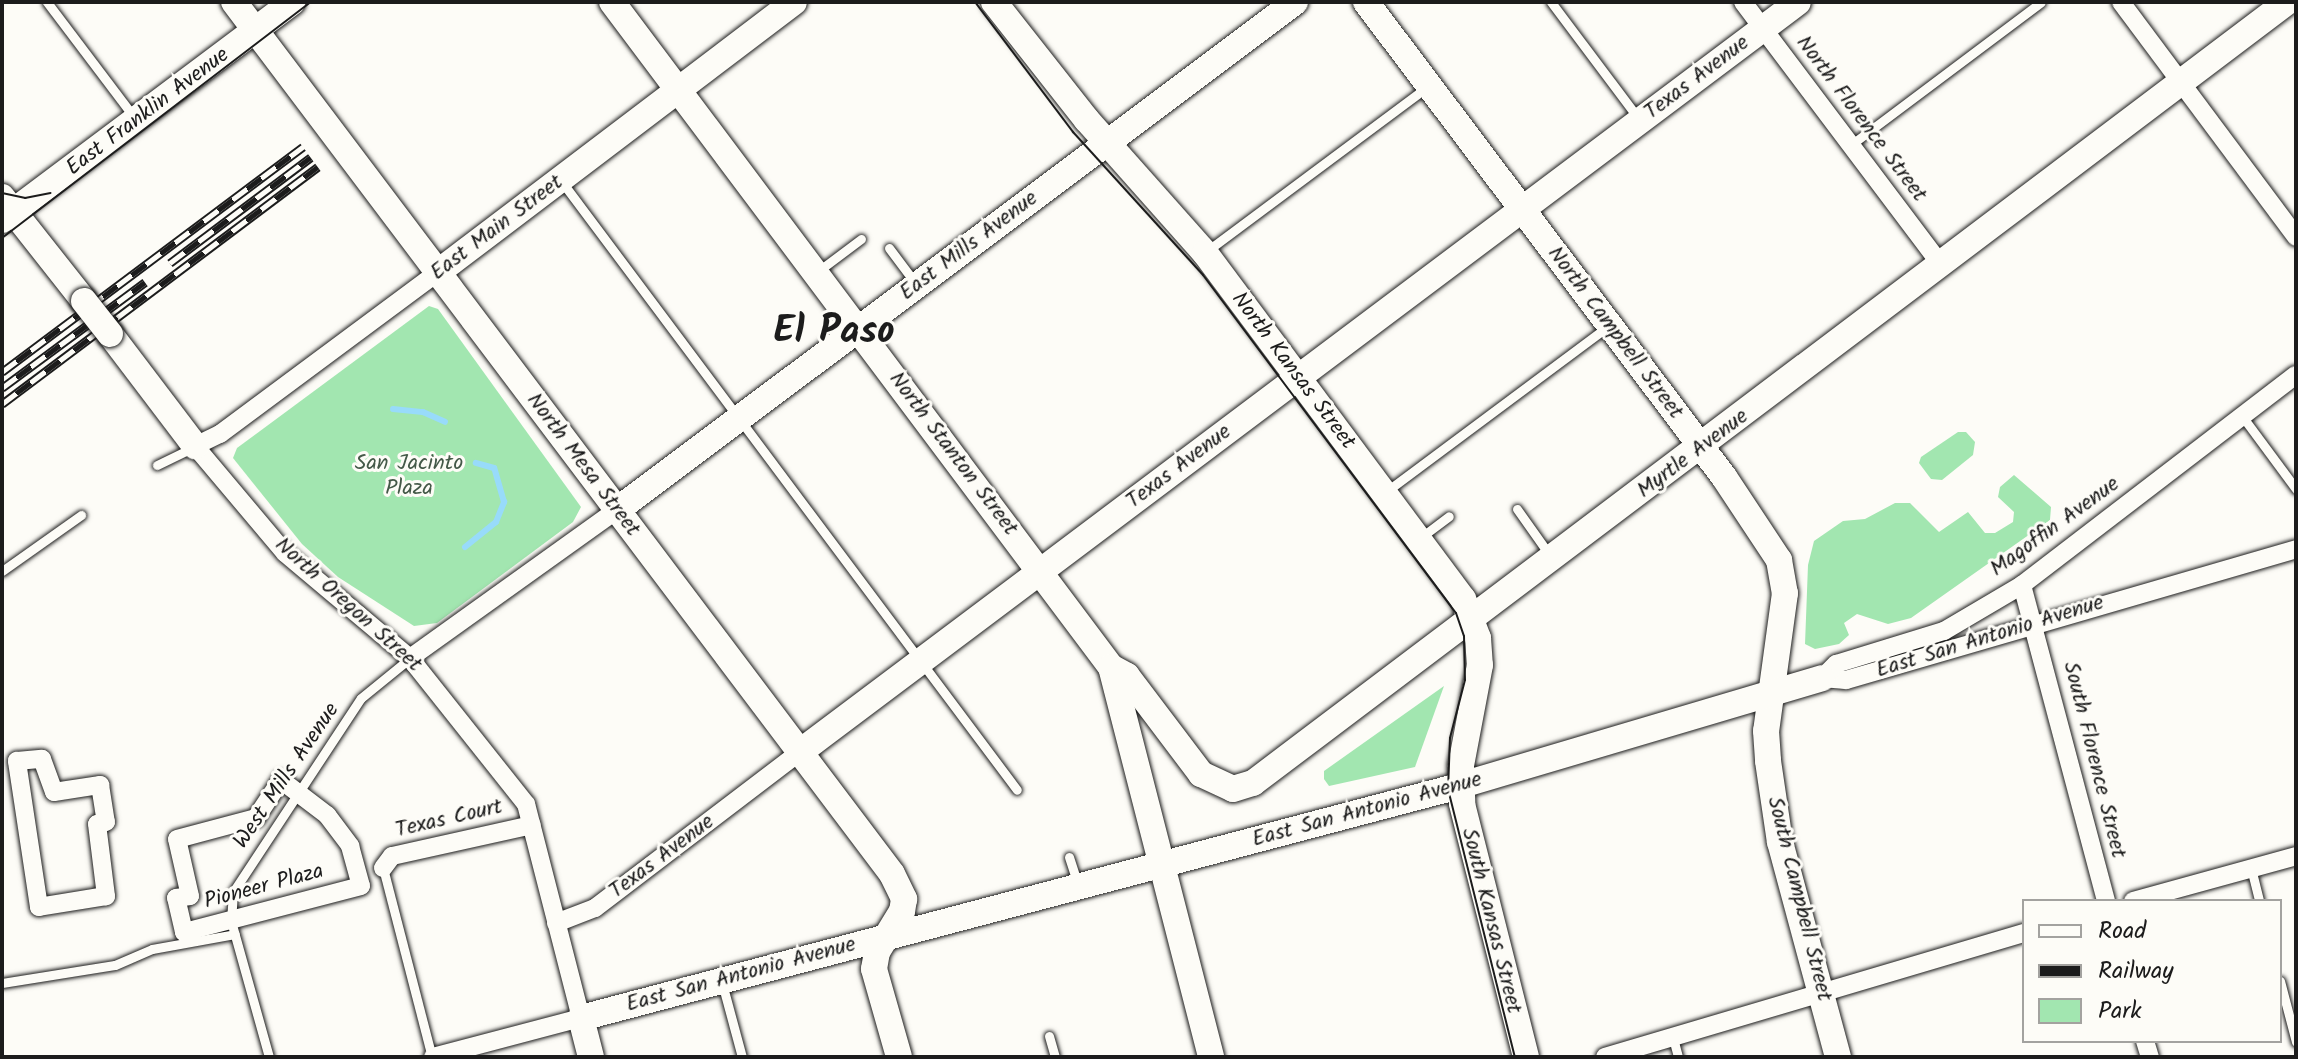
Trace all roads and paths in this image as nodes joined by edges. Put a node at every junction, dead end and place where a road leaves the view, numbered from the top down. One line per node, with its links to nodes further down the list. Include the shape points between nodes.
1 (47, 2): 20 (lane)
2 (234, 2): 16 (street, North Mesa Street)
3 (292, 2): 16 (street, East Franklin Avenue)
4 (612, 2): 19 (street, North Stanton Street)
5 (794, 2): 19 (street, East Main Street)
6 (994, 2): 22 (street, North Kansas Street)
7 (1295, 2): 22 (street, East Mills Avenue)
8 (1366, 2): 18 (street, North Campbell Street)
9 (1551, 2): 21 (lane)
10 (1743, 2): 15 (street, North Florence Street)
11 (1798, 2): 15 (street, Texas Avenue)
12 (2041, 2): 23 (lane)
13 (2121, 2): 17 (street)
14 (2287, 2): 17 (street, Myrtle Avenue)
15 (1762, 29): 21 (street, Texas Avenue); 23 (street, North Florence Street)
16 (255, 30): 20 (street, East Franklin Avenue); 33 (street, North Mesa Street)
17 (2180, 84): 27 (street); 31 (street, Myrtle Avenue)
18 (1429, 86): 25 (street, North Campbell Street); 30 (lane)
19 (680, 90): 24 (street, East Main Street); 32 (street, North Stanton Street)
20 (136, 120): 26 (street, East Franklin Avenue)
21 (1640, 121): 25 (street, Texas Avenue)
22 (1108, 143): 30 (street, North Kansas Street); 34 (street, East Mills Avenue)
23 (1852, 144): 31 (street, North Florence Street)
24 (560, 180): 33 (street, East Main Street); 40 (lane)
25 (1524, 209): 35 (street, North Campbell Street); 38 (street, Texas Avenue)
26 (6, 210): 41 (street, North Oregon Street, bridge)
27 (2296, 237)
28 (861, 239): 32 (lane)
29 (889, 248): 34 (lane)
30 (1205, 253): 38 (street, North Kansas Street)
31 (1941, 265): 42 (street, Myrtle Avenue)
32 (817, 272): 36 (street, North Stanton Street)
33 (437, 273): 41 (street, East Main Street, via 220,434); 47 (street, North Mesa Street)
34 (917, 285): 36 (street, East Mills Avenue)
35 (1609, 326): 42 (street, North Campbell Street); 45 (lane)
36 (859, 329): 40 (street, East Mills Avenue); 54 (street, North Stanton Street)
37 (2296, 375): 39 (street, Magoffin Avenue)
38 (1297, 376): 45 (street, North Kansas Street); 54 (street, Texas Avenue)
39 (2242, 416): 44 (lane); 55 (street, Magoffin Avenue)
40 (738, 420): 47 (street, East Mills Avenue); 59 (lane)
41 (195, 446): 43 (lane); 58 (street, North Oregon Street, via 285,553)
42 (1701, 448): 52 (street, Myrtle Avenue); 62 (street, North Campbell Street, via 1769,541 1783,573)
43 (157, 465)
44 (2296, 489)
45 (1384, 493): 50 (street, North Kansas Street)
46 (1517, 509): 52 (lane)
47 (617, 510): 58 (street, East Mills Avenue); 63 (street, North Mesa Street)
48 (81, 515): 53 (lane)
49 (1449, 516): 50 (lane)
50 (1419, 539): 56 (street, North Kansas Street)
51 (2296, 549): 57 (street, East San Antonio Avenue)
52 (1553, 560): 56 (street, Myrtle Avenue)
53 (2, 571)
54 (1041, 571): 59 (street, Texas Avenue); 60 (street, North Stanton Street)
55 (2022, 585): 57 (street, South Florence Street); 61 (street, Magoffin Avenue, via 1944,631 1836,664)
56 (1472, 616): 60 (street, Myrtle Avenue, via 1253,783 1233,789 1201,774 1127,676); 65 (street, North Kansas Street, via 1480,665)
57 (2035, 624): 61 (street, East San Antonio Avenue, via 1846,680); 75 (street, South Florence Street)
58 (410, 658): 67 (lane, West Mills Avenue, via 361,698); 68 (street, North Oregon Street, via 522,796)
59 (916, 662): 63 (street, Texas Avenue); 66 (lane)
60 (1111, 667): 71 (street, North Stanton Street)
61 (1822, 678): 62 (street, East San Antonio Avenue)
62 (1771, 693): 65 (street, East San Antonio Avenue); 85 (street, South Campbell Street, via 1766,731 1778,828)
63 (800, 752): 78 (street, Texas Avenue, via 595,908); 81 (street, North Mesa Street, via 897,883 903,903)
64 (17, 761): 64 (street, via 42,759 54,792 100,785 106,822 97,824 106,896 39,907)
65 (1460, 785): 71 (street, East San Antonio Avenue); 97 (street, South Kansas Street)
66 (1017, 790)
67 (299, 791): 79 (lane, West Mills Avenue, via 233,892); 79 (street, Pioneer Plaza, via 327,815 350,846 361,886); 79 (street, Pioneer Plaza, via 281,780 256,818 177,839 190,896 176,898 184,932)
68 (532, 825): 72 (street, Texas Court, via 392,856); 78 (street, North Oregon Street)
69 (2296, 856): 73 (street)
70 (1069, 857): 74 (lane)
71 (1161, 867): 74 (street, East San Antonio Avenue); 96 (street, North Stanton Street)
72 (383, 868): 91 (lane)
73 (2251, 868): 76 (street); 77 (lane)
74 (1079, 888): 81 (street, East San Antonio Avenue)
75 (2105, 899)
76 (2140, 899)
77 (2259, 899)
78 (556, 923): 86 (street, North Oregon Street)
79 (233, 928): 83 (lane, via 152,949 115,965); 90 (lane)
80 (2022, 934): 85 (street)
81 (889, 936): 82 (street, East San Antonio Avenue); 94 (street, North Mesa Street, via 877,952 874,969)
82 (721, 980): 86 (street, East San Antonio Avenue); 93 (lane)
83 (2, 983)
84 (2282, 989): 89 (lane)
85 (1821, 994): 88 (street); 100 (street, South Campbell Street)
86 (581, 1018): 91 (street, East San Antonio Avenue); 92 (street)
87 (1049, 1036): 95 (lane)
88 (1673, 1038): 98 (street); 99 (lane)
89 (2296, 1042)
90 (269, 1057)
91 (432, 1057)
92 (591, 1057)
93 (742, 1057)
94 (899, 1057)
95 (1055, 1057)
96 (1211, 1057)
97 (1526, 1057)
98 (1605, 1057)
99 (1678, 1057)
100 (1838, 1057)

